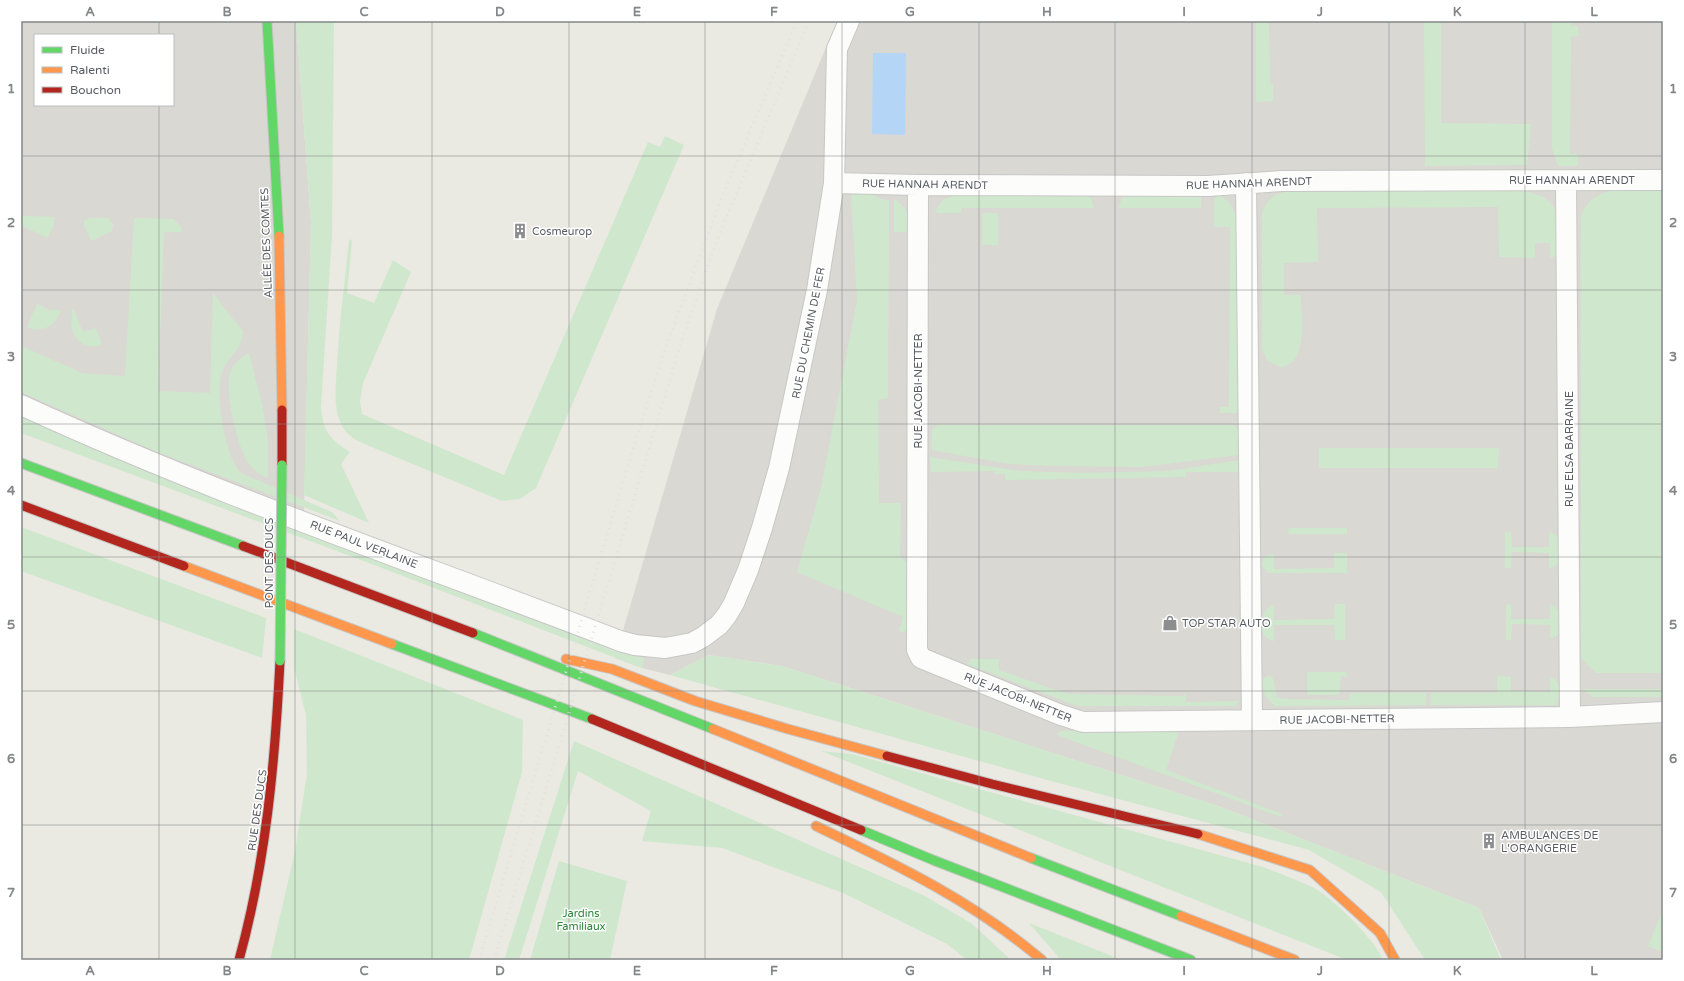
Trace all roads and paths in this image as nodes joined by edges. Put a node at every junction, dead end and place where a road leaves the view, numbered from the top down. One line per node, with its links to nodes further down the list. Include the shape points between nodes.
1 (267, 21): 10 (main road, ALLÉE DES COMTES, via 278,212 282,338)
2 (849, 21): 5 (street, RUE DU CHEMIN DE FER, via 839,41 836,59)
3 (1663, 180): 4 (street, RUE HANNAH ARENDT)
4 (1566, 181): 6 (street, RUE HANNAH ARENDT); 16 (street, RUE ELSA BARRAINE)
5 (834, 183): 7 (street, RUE HANNAH ARENDT); 12 (street, RUE DU CHEMIN DE FER, via 812,314 772,496 748,570 734,603 719,625)
6 (1246, 183): 7 (street, RUE HANNAH ARENDT, via 1208,186); 17 (street)
7 (918, 185): 17 (street, RUE JACOBI-NETTER, via 917,650 921,658 1084,722)
8 (21, 405): 12 (street, RUE PAUL VERLAINE, via 202,482 620,641 649,647 678,646 692,643)
9 (21, 463): 13 (main road)
10 (282, 465): 14 (main road, PONT DES DUCS, bridge)
11 (21, 505): 18 (main road)
12 (711, 631)
13 (512, 648): 21 (main road, via 612,669 695,701 788,729 992,784 1212,837 1310,870 1380,933); 25 (main road, via 1071,874)
14 (280, 661): 22 (main road, RUE DES DUCS, via 276,764 267,838 252,912)
15 (1663, 712): 16 (street, RUE JACOBI-NETTER)
16 (1570, 716): 17 (street, RUE JACOBI-NETTER)
17 (1252, 720)
18 (623, 731): 19 (main road); 24 (main road, via 933,860)
19 (754, 796)
20 (810, 823): 23 (main road, via 930,882 976,908 1016,936)
21 (1393, 956)
22 (238, 960)
23 (1042, 960)
24 (1191, 960)
25 (1295, 960)

